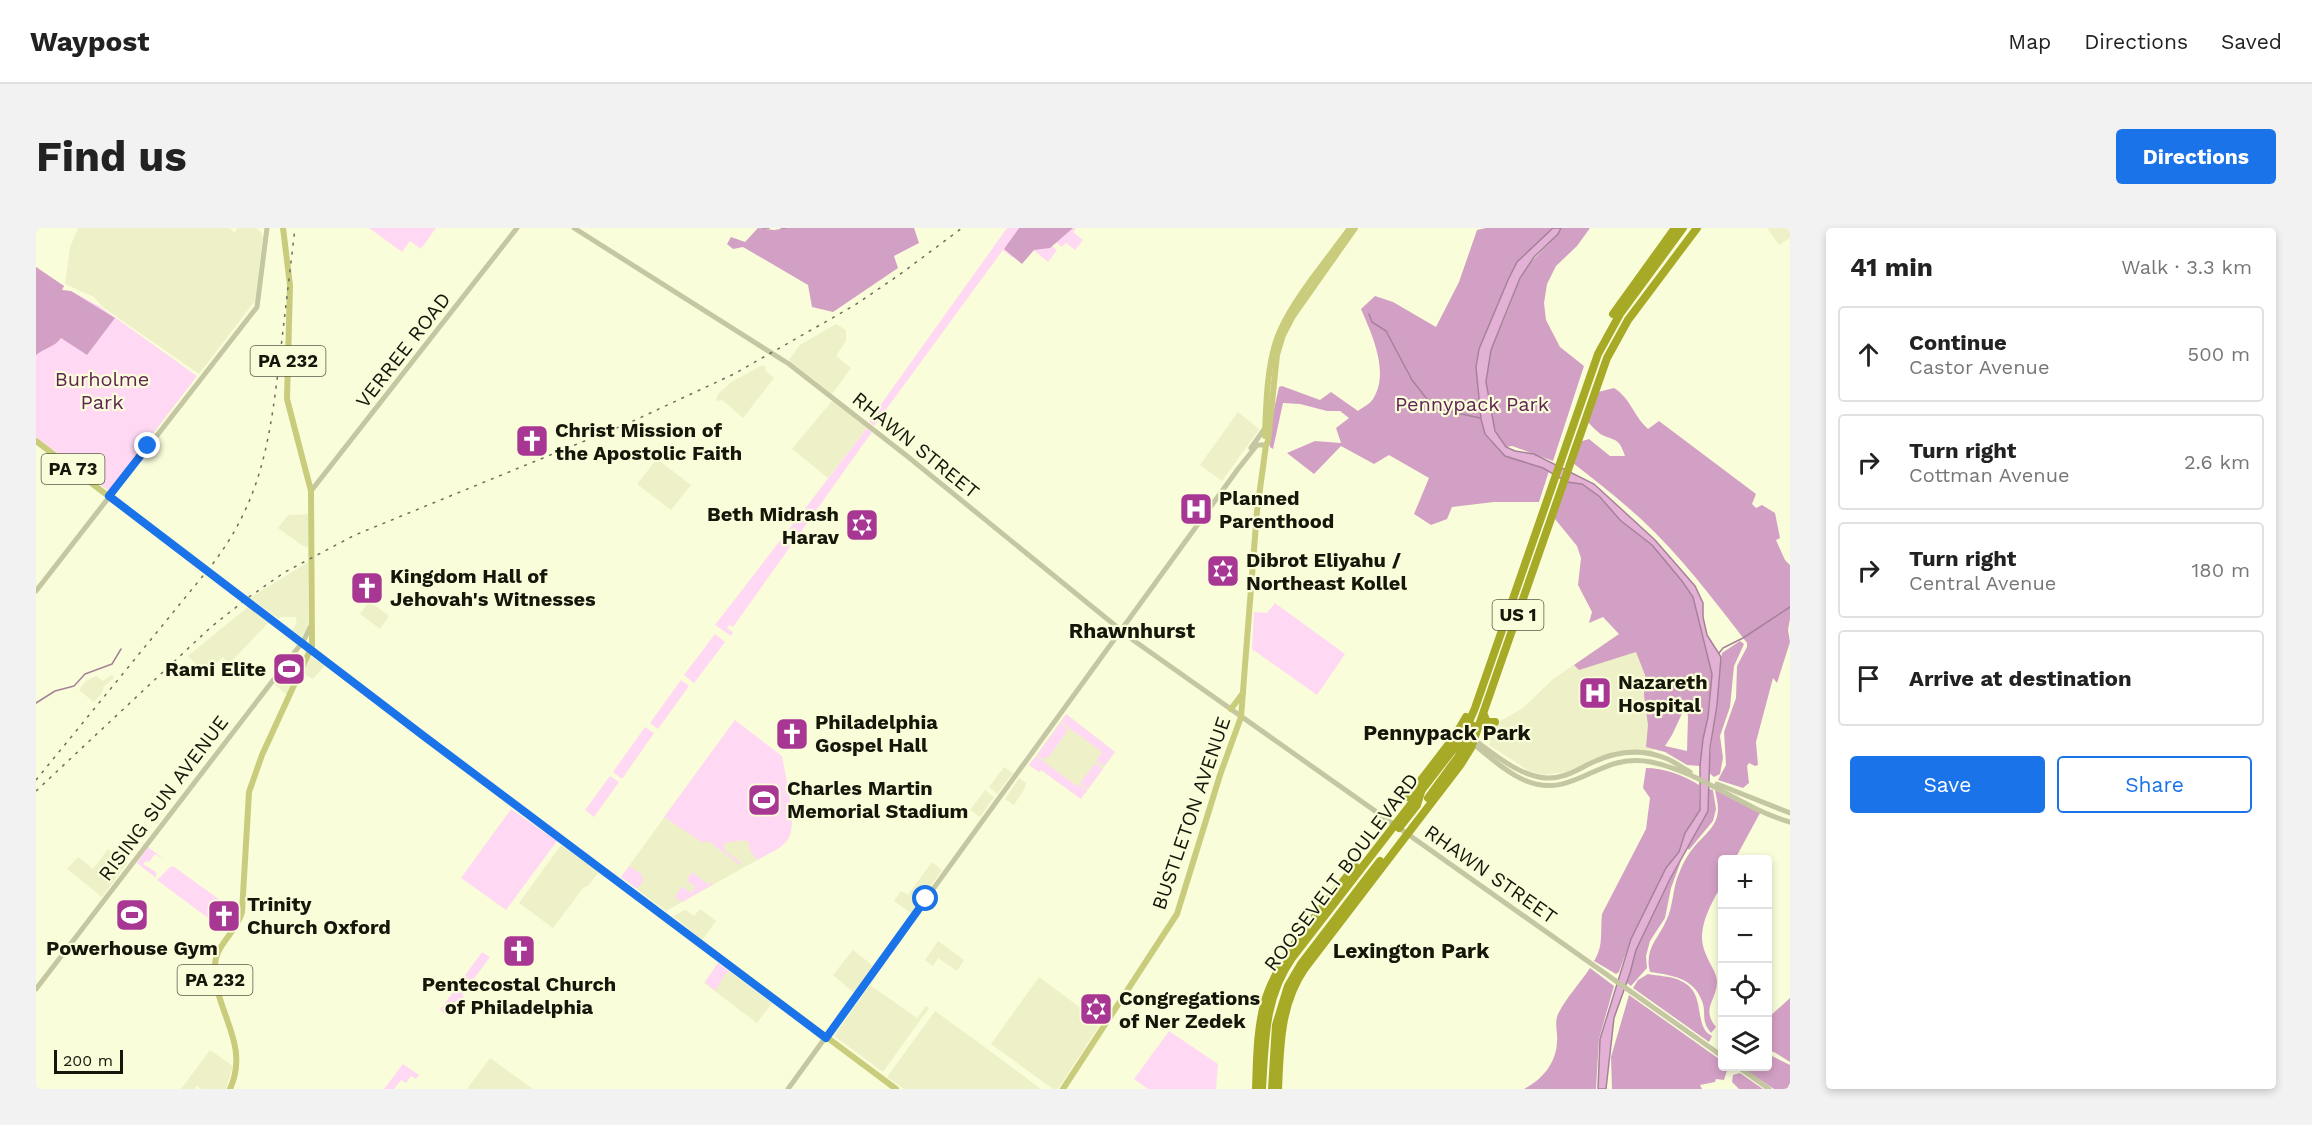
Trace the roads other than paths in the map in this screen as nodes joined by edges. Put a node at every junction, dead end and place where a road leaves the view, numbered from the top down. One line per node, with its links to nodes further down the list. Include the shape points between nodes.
1 (267, 228): 25 (main road, via 257,307)
2 (283, 228): 24 (main road, PA 232, via 290,285 287,399)
3 (517, 228): 24 (main road, VERREE ROAD)
4 (574, 228): 30 (main road, RHAWN STREET, via 779,358 916,463)
5 (1350, 228): 13 (main road, BUSTLETON AVENUE, via 1286,319)
6 (1355, 228): 13 (main road, BUSTLETON AVENUE, via 1293,316)
7 (1675, 228): 17 (highway, ROOSEVELT BOULEVARD / US 1, via 1605,328)
8 (1683, 228): 15 (highway, ROOSEVELT BOULEVARD / US 1, via 1612,325)
9 (1690, 228): 11 (highway, ROOSEVELT BOULEVARD / US 1)
10 (1697, 228): 12 (highway, ROOSEVELT BOULEVARD / US 1)
11 (1621, 323): 12 (highway); 16 (highway, ROOSEVELT BOULEVARD / US 1, via 1602,356)
12 (1612, 347): 14 (highway, ROOSEVELT BOULEVARD / US 1)
13 (1275, 353): 18 (main road, BUSTLETON AVENUE); 20 (main road, BUSTLETON AVENUE)
14 (1597, 385): 16 (highway); 21 (highway, ROOSEVELT BOULEVARD / US 1)
15 (1584, 392): 17 (highway); 21 (highway, ROOSEVELT BOULEVARD / US 1)
16 (1585, 404): 21 (highway, ROOSEVELT BOULEVARD / US 1)
17 (1571, 414): 21 (highway, ROOSEVELT BOULEVARD / US 1)
18 (1265, 428): 20 (main road, BUSTLETON AVENUE); 22 (main road)
19 (36, 441): 25 (main road, PA 73)
20 (1266, 445): 22 (main road, via 1257,445); 33 (main road, BUSTLETON AVENUE)
21 (1565, 455): 23 (highway, ROOSEVELT BOULEVARD / US 1); 23 (highway, ROOSEVELT BOULEVARD / US 1)
22 (1238, 469): 30 (main road)
23 (1555, 483): 26 (highway, ROOSEVELT BOULEVARD / US 1); 27 (highway, ROOSEVELT BOULEVARD / US 1); 35 (highway, ROOSEVELT BOULEVARD / US 1); 46 (highway, ROOSEVELT BOULEVARD / US 1, via 1473,728 1458,757)
24 (310, 491): 29 (main road, PA 232)
25 (109, 496): 28 (main road); 31 (main road, PA 73)
26 (1523, 552): 27 (highway); 38 (highway, ROOSEVELT BOULEVARD / US 1)
27 (1521, 574): 46 (highway, ROOSEVELT BOULEVARD / US 1, via 1469,724)
28 (36, 591)
29 (312, 625): 31 (main road, RISING SUN AVENUE); 32 (main road, PA 232)
30 (1121, 631): 34 (main road, RHAWN STREET); 52 (main road)
31 (302, 643): 32 (main road, PA 73); 51 (main road, RISING SUN AVENUE)
32 (311, 650): 52 (main road, PA 73); 57 (main road, PA 232, via 262,754 249,792 242,912 214,963 217,989 237,1050)
33 (1243, 693): 34 (main road); 36 (main road, BUSTLETON AVENUE)
34 (1228, 707): 36 (main road, RHAWN STREET)
35 (1484, 715): 37 (highway, via 1486,722); 39 (highway, ROOSEVELT BOULEVARD / US 1)
36 (1242, 717): 46 (main road, RHAWN STREET); 60 (main road, BUSTLETON AVENUE, via 1177,914)
37 (1495, 722)
38 (1460, 732): 39 (main road); 46 (highway, ROOSEVELT BOULEVARD / US 1)
39 (1473, 741): 40 (main road); 41 (main road); 46 (highway, ROOSEVELT BOULEVARD / US 1, via 1458,768)
40 (1491, 757): 41 (main road); 42 (main road, via 1520,778 1545,786 1568,783 1600,767 1629,760)
41 (1527, 773): 42 (main road, via 1545,778 1564,776 1611,755 1637,752 1666,758)
42 (1688, 773): 43 (main road)
43 (1717, 786): 44 (main road); 45 (main road)
44 (1790, 813)
45 (1790, 822)
46 (1399, 828): 47 (highway, ROOSEVELT BOULEVARD / US 1); 48 (highway, ROOSEVELT BOULEVARD, via 1377,855); 49 (highway, ROOSEVELT BOULEVARD / US 1); 49 (highway, ROOSEVELT BOULEVARD / US 1); 54 (main road, RHAWN STREET)
47 (1381, 869): 48 (highway); 56 (highway, ROOSEVELT BOULEVARD / US 1, via 1293,988 1282,1026)
48 (1364, 881): 50 (highway, ROOSEVELT BOULEVARD)
49 (1344, 885): 50 (highway, via 1343,902 1305,948); 61 (highway, ROOSEVELT BOULEVARD / US 1, via 1284,960 1270,985 1260,1023)
50 (1303, 961): 53 (highway, ROOSEVELT BOULEVARD, via 1281,1003)
51 (36, 989)
52 (826, 1038): 58 (main road); 59 (main road, PA 73)
53 (1274, 1051): 56 (highway); 62 (highway, ROOSEVELT BOULEVARD)
54 (1718, 1053)
55 (1744, 1071): 64 (main road)
56 (1279, 1072): 63 (highway, ROOSEVELT BOULEVARD / US 1)
57 (230, 1089)
58 (788, 1089)
59 (896, 1089)
60 (1063, 1089)
61 (1257, 1089)
62 (1272, 1089)
63 (1278, 1089)
64 (1769, 1089)

